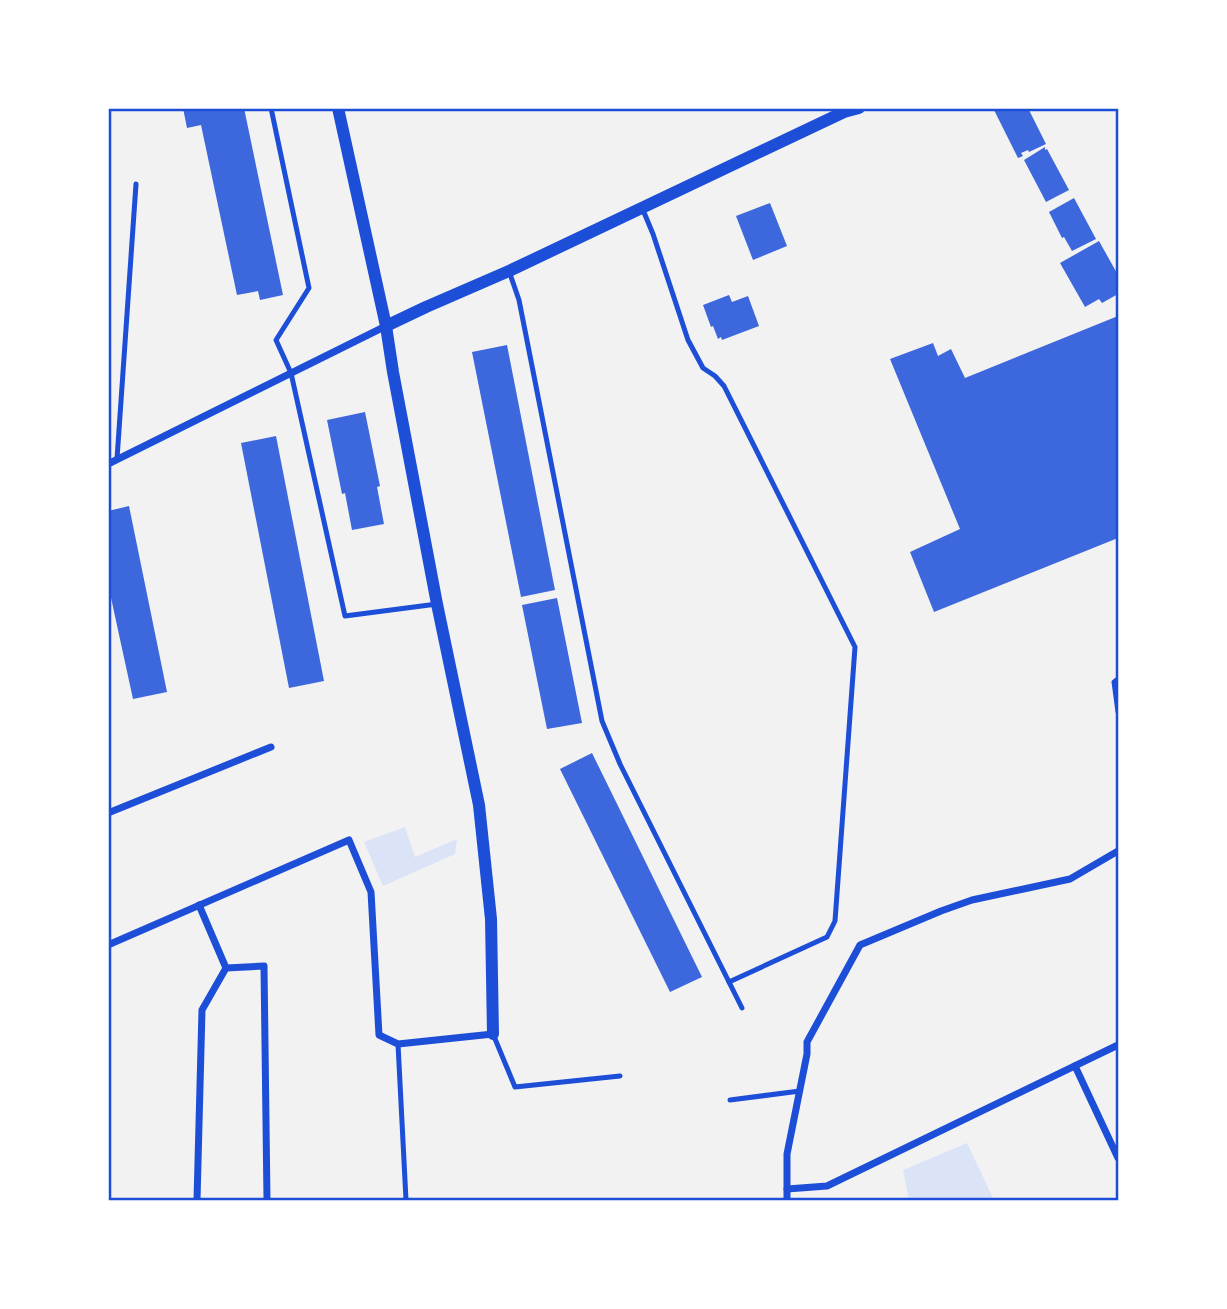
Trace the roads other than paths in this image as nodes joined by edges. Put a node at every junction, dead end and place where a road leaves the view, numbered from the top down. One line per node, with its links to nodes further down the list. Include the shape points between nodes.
1 (271, 108): 9 (lane, via 309,288 276,340)
2 (338, 108): 8 (street)
3 (859, 108): 4 (street)
4 (844, 110): 6 (street)
5 (136, 184): 10 (lane)
6 (641, 207): 7 (street); 21 (lane, via 688,340 703,368 724,386 855,647 835,921 827,937)
7 (509, 271): 8 (street); 21 (lane, via 519,300 602,721)
8 (386, 326): 9 (street); 12 (street)
9 (291, 373): 10 (street); 12 (lane, via 345,616)
10 (117, 459): 11 (street)
11 (108, 464)
12 (438, 604): 23 (street, via 479,805 491,919)
13 (1118, 679): 14 (lane, via 1114,682)
14 (1118, 712)
15 (271, 747): 16 (street)
16 (108, 813)
17 (1118, 851): 28 (street, via 1070,879 972,900 860,945 807,1042)
18 (199, 905): 19 (street); 20 (street); 24 (street, via 349,839 371,892 379,1035)
19 (108, 945)
20 (226, 968): 32 (street, via 202,1010); 33 (street, via 264,966)
21 (729, 982): 22 (lane)
22 (742, 1008)
23 (493, 1034): 24 (street); 27 (lane, via 515,1087)
24 (398, 1044): 34 (lane)
25 (1118, 1045): 26 (street)
26 (1075, 1066): 30 (street); 31 (street, via 827,1186)
27 (620, 1076)
28 (800, 1091): 29 (lane); 31 (street, via 787,1154)
29 (730, 1100)
30 (1118, 1158)
31 (787, 1189): 35 (street)
32 (197, 1200)
33 (267, 1200)
34 (406, 1200)
35 (787, 1200)

